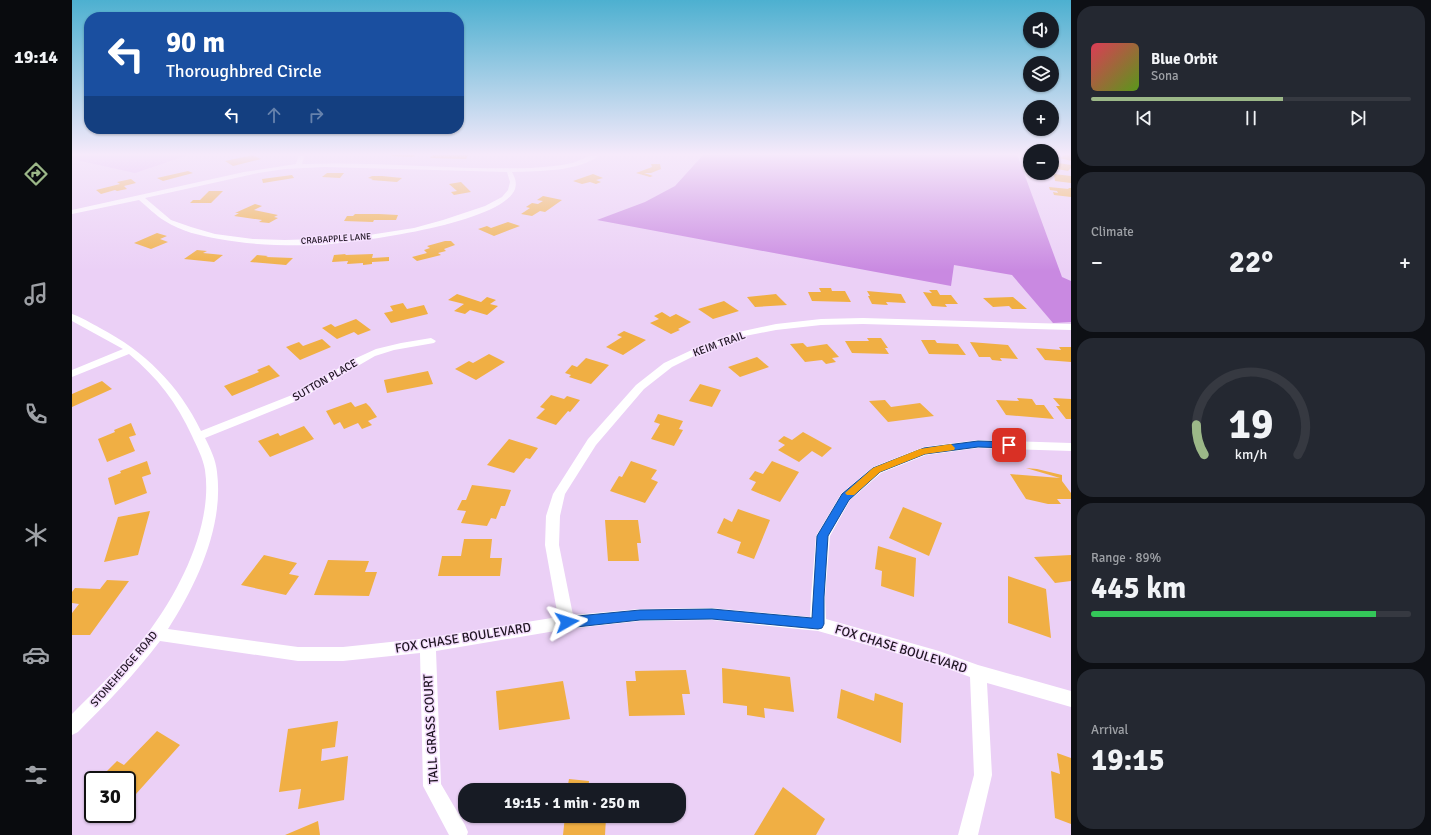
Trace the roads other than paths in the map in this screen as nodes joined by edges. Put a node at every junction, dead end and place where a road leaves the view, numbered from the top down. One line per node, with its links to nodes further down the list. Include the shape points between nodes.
1 (162, 193): 3 (street)
2 (509, 193): 3 (street, CRABAPPLE LANE, via 501,201 486,208 423,228 344,240 282,242 221,237 181,226 168,220)
3 (141, 198): 4 (street)
4 (72, 212)
5 (72, 317): 8 (street, STONEHEDGE ROAD)
6 (1071, 327): 12 (street, KEIM TRAIL, via 821,322 737,335 668,365 640,387 592,442 559,494 553,516 552,545)
7 (431, 341): 10 (street, SUTTON PLACE, via 373,353 349,365 310,391)
8 (129, 350): 9 (street); 10 (street, STONEHEDGE ROAD, via 152,369 171,390 185,408)
9 (72, 374)
10 (198, 436): 14 (street, STONEHEDGE ROAD, via 211,471 212,509 201,548 180,594)
11 (1071, 447): 13 (street, via 978,444 924,451 877,470 845,497 823,536)
12 (567, 622): 13 (street, FOX CHASE BOULEVARD, via 640,615 712,614); 15 (street, FOX CHASE BOULEVARD)
13 (818, 624): 16 (street, FOX CHASE BOULEVARD, via 939,658)
14 (156, 634): 15 (street, FOX CHASE BOULEVARD, via 298,654 343,654); 18 (street, STONEHEDGE ROAD, via 110,689)
15 (428, 645): 19 (street, TALL GRASS COURT, via 432,786)
16 (978, 673): 17 (street, FOX CHASE BOULEVARD); 20 (street, via 984,775)
17 (1071, 699)
18 (72, 726)
19 (458, 832)
20 (968, 835)

